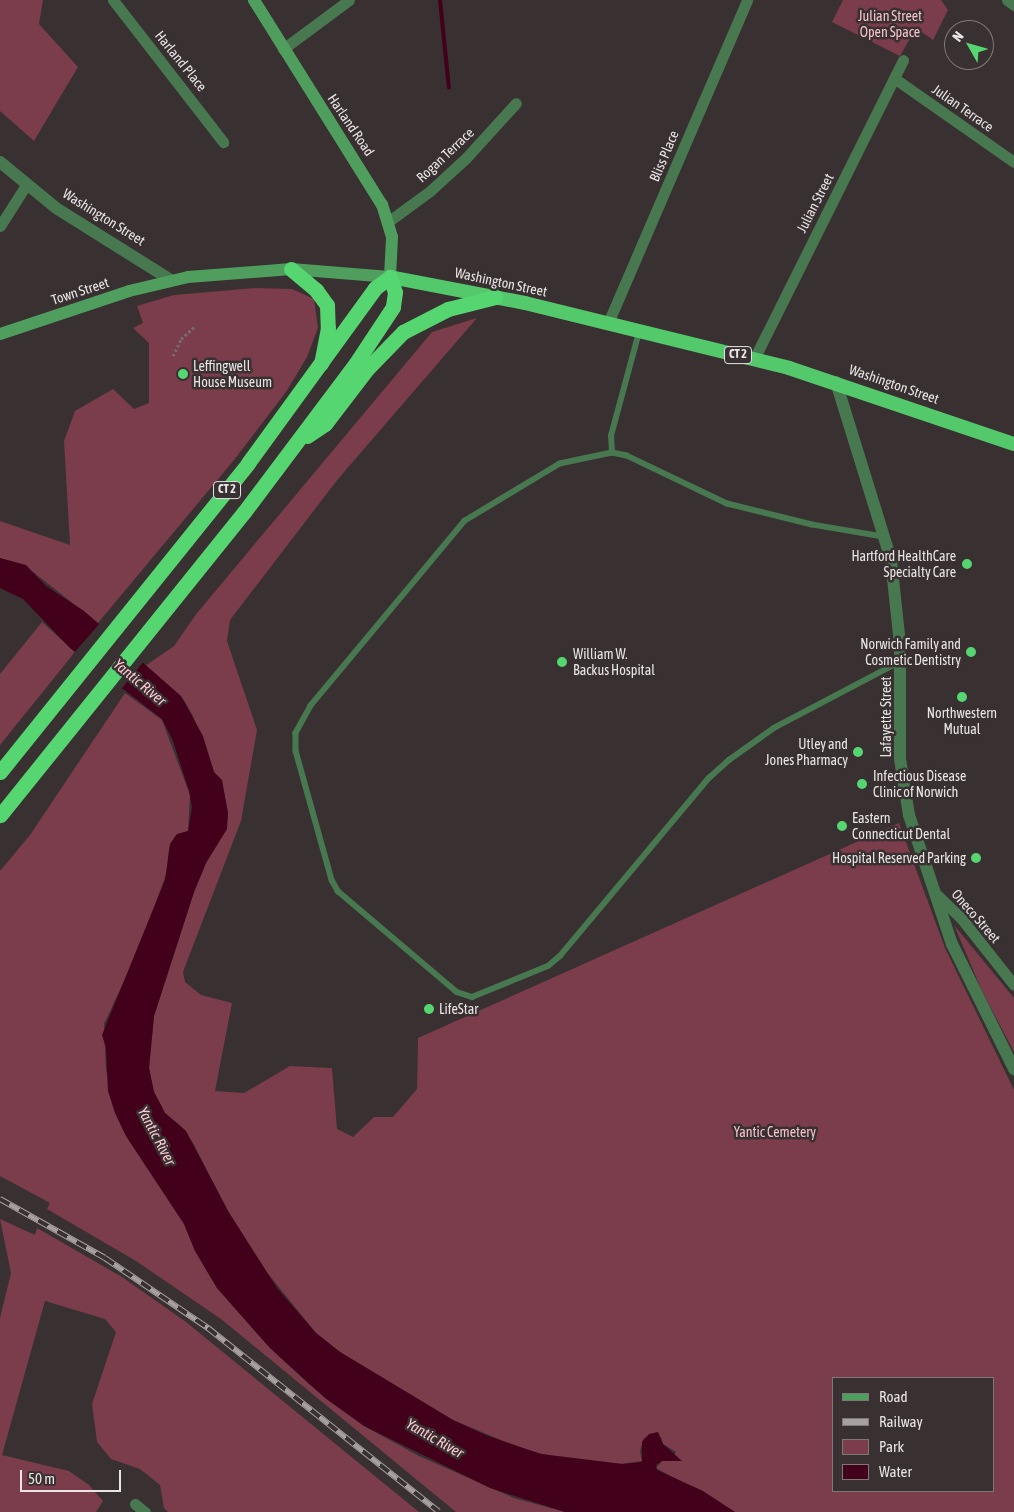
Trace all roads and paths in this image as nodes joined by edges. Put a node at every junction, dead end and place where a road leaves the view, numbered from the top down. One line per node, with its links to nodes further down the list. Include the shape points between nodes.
1 (113, 0): 11 (street, Harland Place)
2 (254, 0): 7 (main road, Harland Road)
3 (349, 0): 7 (street)
4 (747, 0): 21 (street, Bliss Place)
5 (1007, 0): 6 (street)
6 (1014, 5)
7 (283, 49): 15 (main road, Harland Road, via 363,171)
8 (903, 60): 9 (street, Julian Street)
9 (894, 78): 13 (street, Julian Terrace); 26 (street, Julian Street)
10 (516, 103): 15 (street, Rogan Terrace, via 459,164 424,196)
11 (224, 142)
12 (0, 162): 14 (street, Washington Street)
13 (1014, 162)
14 (26, 185): 16 (street); 19 (street, Washington Street, via 92,232)
15 (389, 221): 18 (main road, Harland Road, via 393,248)
16 (0, 226)
17 (291, 268): 18 (main road, Washington Street); 19 (main road, Washington Street); 29 (highway, via 316,290 327,305 328,328)
18 (390, 277): 20 (highway, Washington Street / CT 2); 29 (highway, CT 2, via 376,288); 31 (highway, via 396,296 390,313)
19 (171, 280): 24 (main road, Town Street)
20 (495, 297): 21 (highway, Washington Street / CT 2); 31 (highway, CT 2, via 448,309 409,328 367,369 325,424)
21 (608, 323): 23 (highway, Washington Street / CT 2)
22 (195, 326): 25 (path, via 181,339)
23 (640, 331): 26 (highway, Washington Street / CT 2); 33 (lane, via 612,436)
24 (0, 334)
25 (173, 356)
26 (754, 359): 30 (highway, Washington Street / CT 2)
27 (234, 362): 28 (path)
28 (196, 368)
29 (319, 369): 36 (highway, CT 2)
30 (836, 382): 32 (highway, Washington Street / CT 2); 34 (street, Lafayette Street)
31 (299, 441): 37 (highway, CT 2)
32 (1014, 444)
33 (612, 453): 34 (lane, via 645,463 727,504 812,525); 35 (lane, via 560,464 465,521 311,706 296,733 296,751 332,880 338,891 457,992 472,997 484,994 548,966 570,946 709,778 728,760 774,728)
34 (885, 537): 35 (street, Lafayette Street, via 896,599)
35 (901, 661): 38 (street, Lafayette Street, via 903,789)
36 (0, 772)
37 (0, 815)
38 (934, 892): 39 (street, Oneco Street, via 961,918); 40 (street, Lafayette Street, via 967,978)
39 (1014, 985)
40 (1014, 1069)
41 (135, 1504): 42 (street)
42 (145, 1512)

